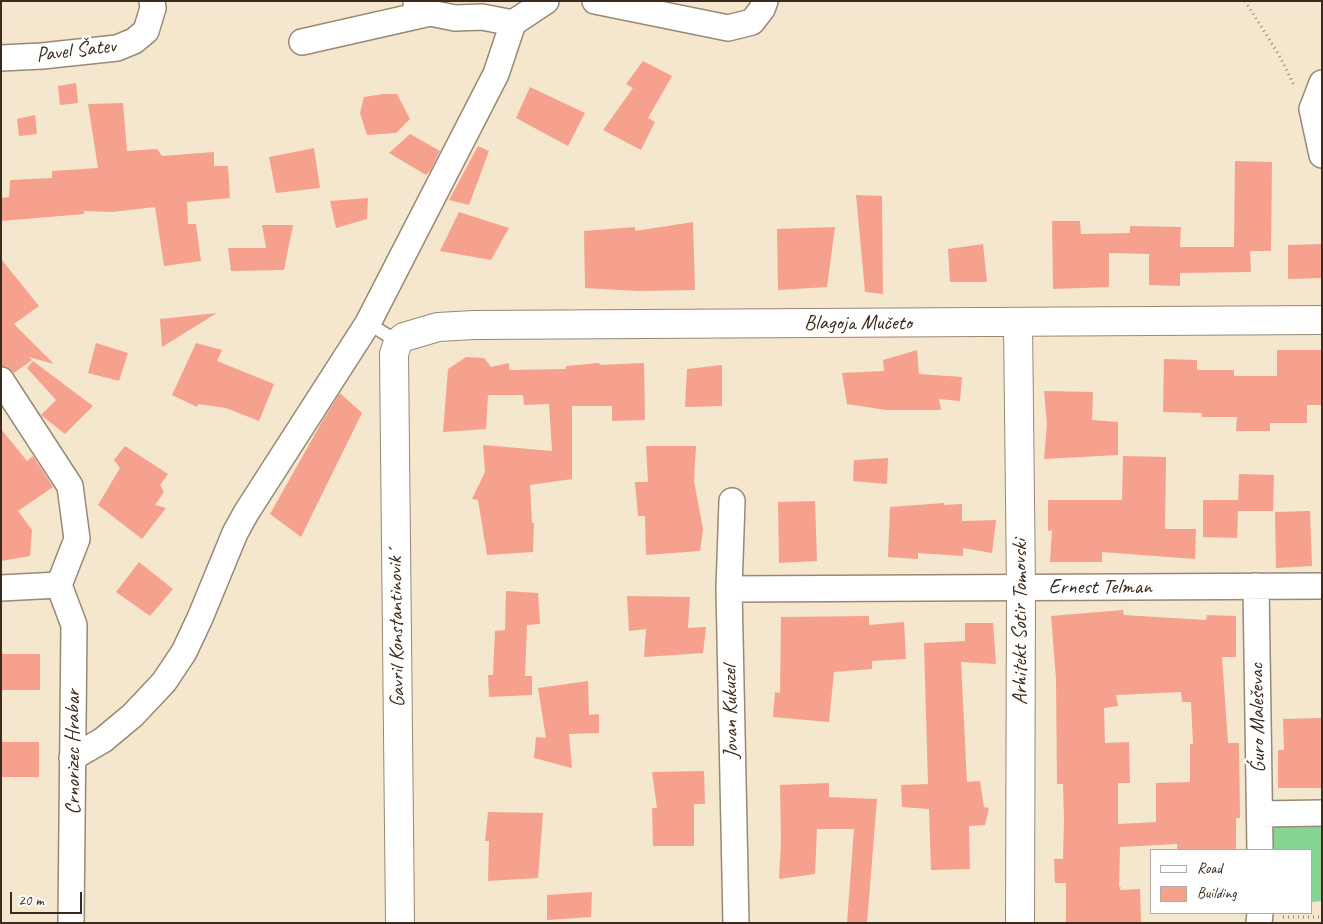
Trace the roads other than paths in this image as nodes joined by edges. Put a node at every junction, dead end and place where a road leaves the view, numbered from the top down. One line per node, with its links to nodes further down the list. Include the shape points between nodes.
1 (152, 1): 9 (street, Pavel Šatev, via 146,31 134,41 117,48)
2 (408, 1): 6 (street)
3 (546, 1): 7 (street)
4 (595, 1): 5 (street, via 728,28 752,22)
5 (765, 1)
6 (430, 13): 7 (street, via 455,18 482,17); 8 (street)
7 (513, 24): 14 (street, via 496,74)
8 (302, 42)
9 (1, 58)
10 (1322, 83): 11 (street, via 1312,109)
11 (1322, 155)
12 (1322, 320): 13 (street, Blagoja Mučeto)
13 (1018, 322): 15 (street, Blagoja Mučeto, via 474,325 424,330); 21 (street, Arhitekt Sotir Tomovski)
14 (368, 323): 15 (lane); 24 (street, via 246,513 184,652 164,682 133,715 102,740)
15 (398, 342): 29 (street, Gavril Konstantinoviḱ, via 394,354)
16 (1, 380): 18 (street, via 70,486 77,539)
17 (732, 500): 23 (street, Jovan Kukuzel)
18 (59, 585): 22 (street); 24 (street, Crnorizec Hrabar, via 74,625)
19 (1256, 586): 20 (street, Ernest Telman); 21 (street, Ernest Telman); 26 (street, Ǵuro Maleševac)
20 (1322, 586)
21 (1021, 587): 23 (street, Ernest Telman); 31 (street, Arhitekt Sotir Tomovski)
22 (1, 588)
23 (728, 589): 30 (street, Jovan Kukuzel)
24 (72, 758): 28 (street, Crnorizec Hrabar)
25 (1322, 813): 26 (street)
26 (1260, 814): 27 (street, Ǵuro Maleševac)
27 (1260, 849)
28 (71, 923)
29 (400, 923)
30 (736, 923)
31 (1020, 923)

